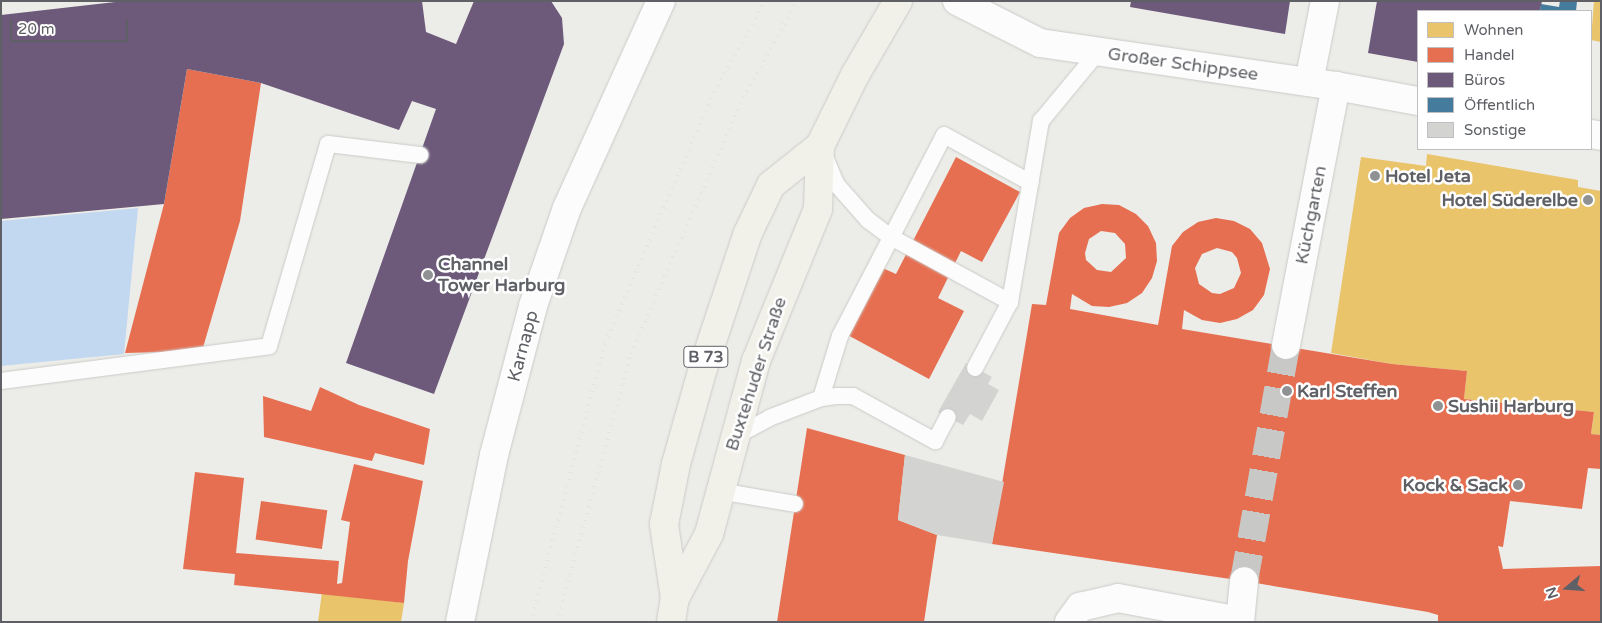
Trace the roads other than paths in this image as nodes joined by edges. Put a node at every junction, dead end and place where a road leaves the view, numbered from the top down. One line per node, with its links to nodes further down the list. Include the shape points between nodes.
1 (661, 1): 24 (street, Karnapp, via 567,208 533,306 494,455)
2 (898, 1): 9 (main road, Buxtehuder Straße / B 73, via 855,75)
3 (957, 1): 5 (street, Großer Schippsee, via 1040,43)
4 (1325, 1): 6 (street)
5 (1098, 52): 6 (street, Großer Schippsee); 11 (lane, via 1041,121)
6 (1309, 82): 7 (street, Großer Schippsee)
7 (1336, 86): 8 (street, Großer Schippsee); 14 (street, Küchgarten)
8 (1417, 101)
9 (820, 146): 12 (lane, via 836,185 847,200); 19 (main road, Buxtehuder Straße / B 73, via 818,209 756,361); 23 (main road, Buxtehuder Straße / B 73, via 771,184 748,233 724,302 689,414 664,524)
10 (420, 155): 16 (lane, via 328,144 269,346)
11 (1031, 183): 12 (lane, via 944,135); 13 (lane)
12 (890, 236): 13 (lane); 17 (lane, via 840,336)
13 (1010, 302): 15 (lane)
14 (1286, 345)
15 (975, 368)
16 (1, 381)
17 (821, 398): 18 (lane, via 853,396 936,441); 19 (lane, via 769,418)
18 (948, 417)
19 (732, 438): 20 (main road, Buxtehuder Straße / B 73)
20 (719, 491): 21 (lane); 23 (main road, Buxtehuder Straße / B 73, via 709,534)
21 (795, 504)
22 (1244, 581): 26 (street)
23 (673, 610)
24 (460, 622)
25 (1069, 622): 26 (street, via 1080,607 1118,598)
26 (1240, 622)

